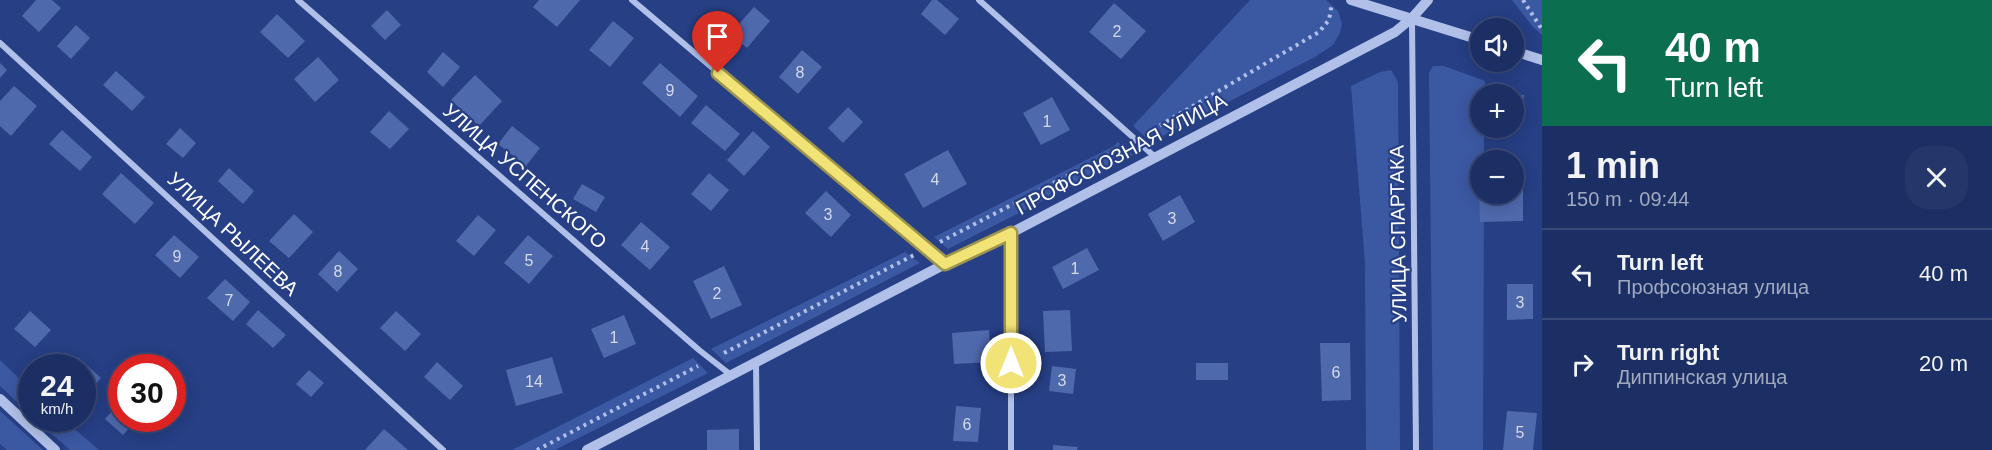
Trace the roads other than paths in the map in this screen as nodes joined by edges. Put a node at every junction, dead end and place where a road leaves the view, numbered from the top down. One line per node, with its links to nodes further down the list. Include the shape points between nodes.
1 (298, 0): 15 (street, УЛИЦА УСПЕНСКОГО)
2 (632, 0): 13 (street)
3 (979, 0): 11 (street)
4 (1351, 0): 6 (street)
5 (1428, 0): 6 (street, ПРОФСОЮЗНАЯ УЛИЦА)
6 (1412, 18): 7 (street); 11 (street, ПРОФСОЮЗНАЯ УЛИЦА, via 1395,32); 22 (street, УЛИЦА СПАРТАКА)
7 (1470, 37)
8 (0, 43): 18 (street, УЛИЦА РЫЛЕЕВА)
9 (1524, 54): 10 (street)
10 (1542, 60)
11 (1154, 156): 12 (street, ПРОФСОЮЗНАЯ УЛИЦА)
12 (1011, 233): 13 (street, ПРОФСОЮЗНАЯ УЛИЦА); 21 (street)
13 (945, 264): 14 (street, ПРОФСОЮЗНАЯ УЛИЦА)
14 (756, 363): 15 (street, ПРОФСОЮЗНАЯ УЛИЦА); 20 (street)
15 (731, 375): 19 (street, ПРОФСОЮЗНАЯ УЛИЦА)
16 (0, 399): 17 (street)
17 (55, 450)
18 (443, 450)
19 (587, 450)
20 (757, 450)
21 (1011, 450)
22 (1416, 450)

